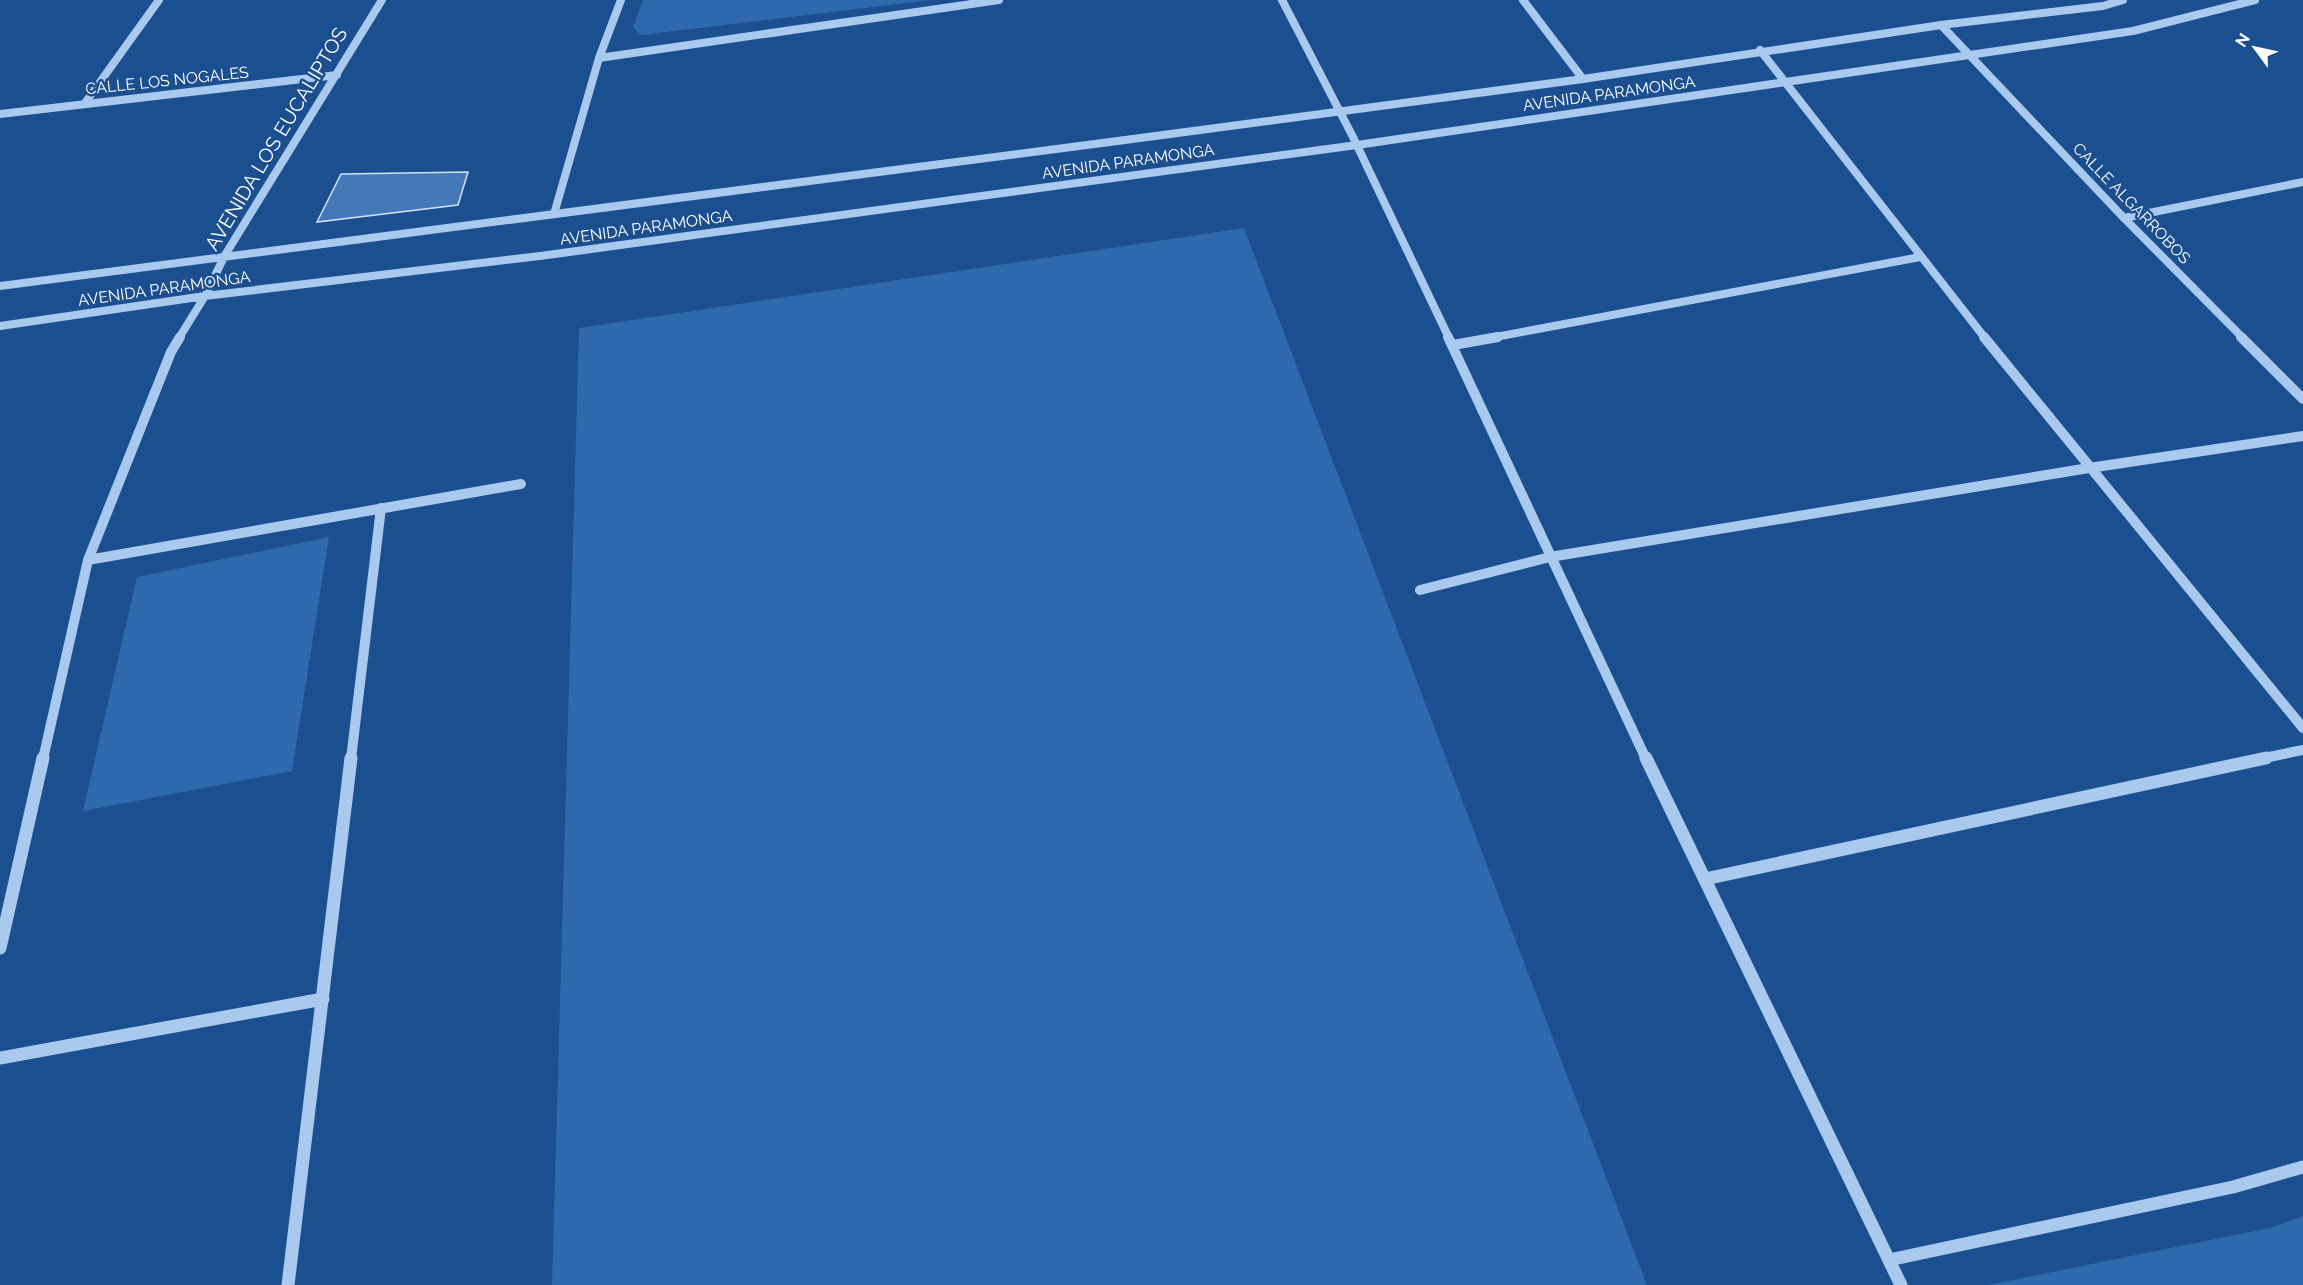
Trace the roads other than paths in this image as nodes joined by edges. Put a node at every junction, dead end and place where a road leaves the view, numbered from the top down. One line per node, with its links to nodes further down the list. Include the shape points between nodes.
1 (159, 0): 17 (street)
2 (382, 0): 14 (street, AVENIDA LOS EUCALIPTOS)
3 (621, 0): 13 (street)
4 (999, 0): 13 (street)
5 (1282, 0): 18 (street)
6 (1523, 0): 15 (street)
7 (2123, 0): 9 (street, AVENIDA PARAMONGA)
8 (2255, 0): 12 (street, AVENIDA PARAMONGA, via 2133,31)
9 (2100, 3): 10 (street, AVENIDA PARAMONGA)
10 (1941, 25): 11 (street, AVENIDA PARAMONGA); 12 (street, CALLE ALGARROBOS)
11 (1760, 50): 15 (street, AVENIDA PARAMONGA); 16 (street)
12 (1970, 55): 16 (street, AVENIDA PARAMONGA); 23 (street, CALLE ALGARROBOS)
13 (598, 58): 22 (street)
14 (337, 75): 17 (street, CALLE LOS NOGALES); 24 (street, AVENIDA LOS EUCALIPTOS)
15 (1583, 79): 18 (street, AVENIDA PARAMONGA)
16 (1785, 82): 20 (street, AVENIDA PARAMONGA); 25 (street)
17 (85, 103): 19 (street, CALLE LOS NOGALES)
18 (1341, 109): 20 (street); 22 (street, AVENIDA PARAMONGA)
19 (0, 114)
20 (1357, 145): 27 (street, AVENIDA PARAMONGA, via 540,256); 29 (street)
21 (2303, 182): 23 (street)
22 (554, 214): 24 (street, AVENIDA PARAMONGA)
23 (2124, 218): 30 (street, CALLE ALGARROBOS)
24 (225, 255): 26 (street, AVENIDA PARAMONGA); 27 (street, AVENIDA LOS EUCALIPTOS)
25 (1920, 257): 29 (street); 32 (street)
26 (0, 286)
27 (205, 296): 28 (street, AVENIDA PARAMONGA); 36 (street, AVENIDA LOS EUCALIPTOS, via 171,352)
28 (0, 326)
29 (1453, 345): 35 (street)
30 (2303, 399)
31 (2303, 436): 32 (street)
32 (2089, 468): 35 (street); 38 (street)
33 (521, 484): 34 (street)
34 (381, 508): 36 (street); 42 (street)
35 (1550, 557): 37 (street); 40 (street)
36 (88, 560): 41 (street, AVENIDA LOS EUCALIPTOS)
37 (1420, 590)
38 (2303, 728)
39 (2303, 750): 40 (street)
40 (1705, 879): 45 (street)
41 (0, 948)
42 (323, 999): 43 (street); 46 (street)
43 (0, 1058)
44 (2303, 1167): 45 (street, via 2232,1187)
45 (1889, 1260): 47 (street)
46 (288, 1285)
47 (1901, 1285)

